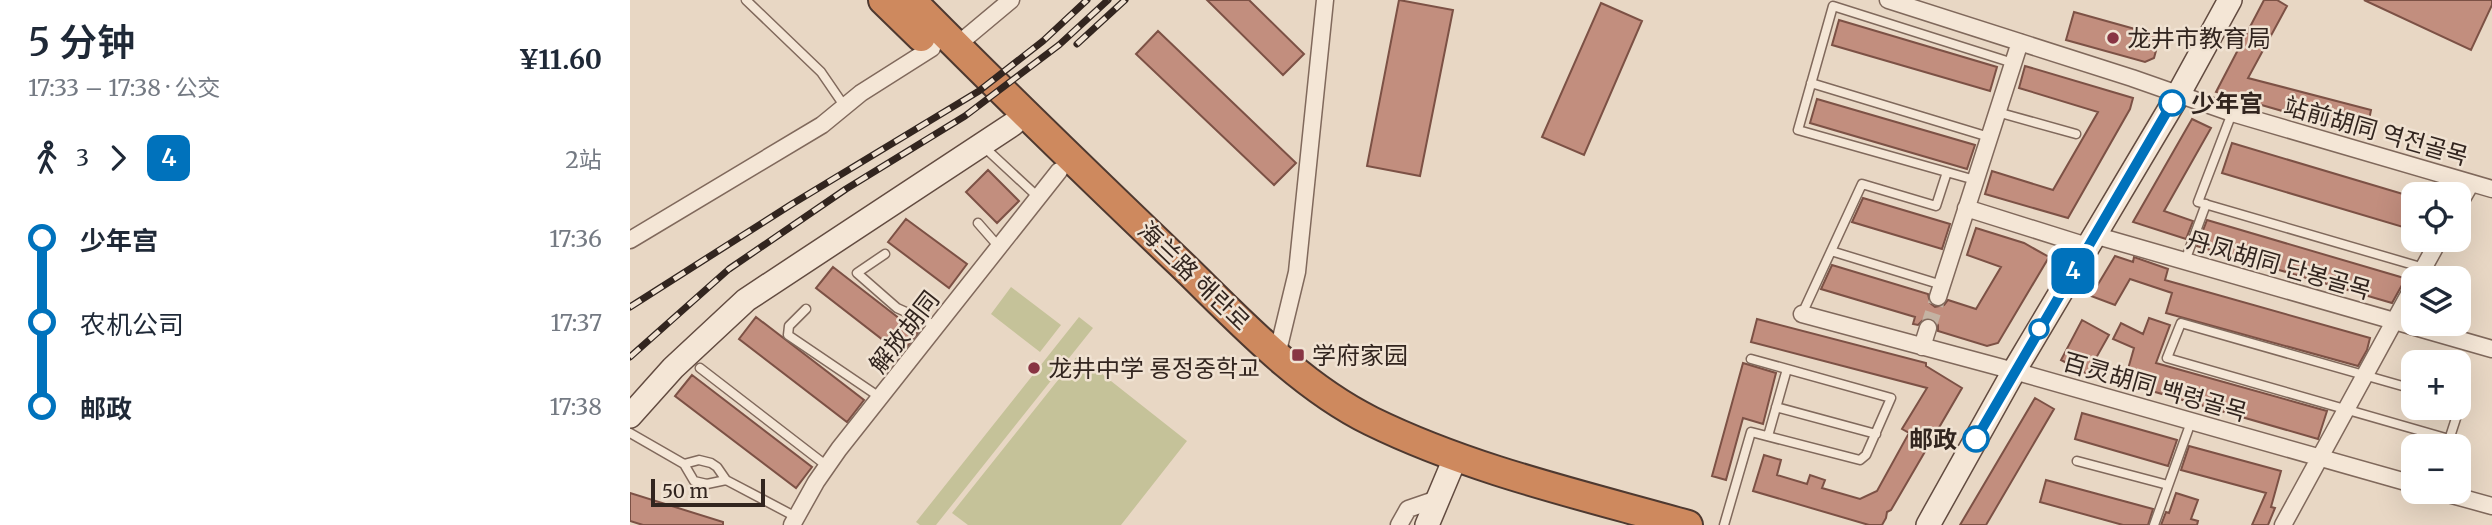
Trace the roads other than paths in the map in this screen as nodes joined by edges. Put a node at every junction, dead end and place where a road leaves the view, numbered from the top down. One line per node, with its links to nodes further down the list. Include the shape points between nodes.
1 (746, 0): 14 (lane, via 821,72)
2 (883, 0): 10 (highway, 海兰路 해란로)
3 (911, 0): 10 (highway, 海兰路 해란로)
4 (1011, 0): 10 (street)
5 (1325, 0): 47 (street, via 1297,272)
6 (1888, 0): 8 (street, 站前胡同 역전골목)
7 (2230, 0): 13 (street)
8 (1931, 6): 9 (street, 站前胡同 역전골목)
9 (2020, 42): 11 (street); 13 (street, 站前胡同 역전골목)
10 (944, 47): 14 (street); 17 (highway, 海兰路 해란로); 47 (highway, 海兰路 해란로, via 990,82)
11 (2013, 63): 12 (lane, via 1833,6); 15 (street)
12 (1811, 83): 19 (lane); 22 (lane, via 1798,130)
13 (2178, 95): 16 (street, 站前胡同 역전골목); 32 (street)
14 (845, 107): 31 (street)
15 (1997, 112): 18 (lane); 19 (street)
16 (2232, 113): 24 (street, 站前胡同 역전골목); 28 (lane, via 2198,202)
17 (1013, 124): 20 (street); 21 (highway, 海兰路 해란로)
18 (2076, 134)
19 (1989, 137): 23 (street)
20 (981, 144): 27 (lane); 57 (street, via 746,300 673,368)
21 (1059, 171): 27 (street, 解放胡同); 66 (highway, 海兰路 해란로, via 1301,396 1410,457)
22 (1947, 172): 23 (lane); 34 (lane, via 1936,206 1862,184)
23 (1975, 180): 29 (street)
24 (2468, 182)
25 (2471, 183): 26 (street, 站前胡同 역전골목)
26 (2492, 189)
27 (1038, 197): 33 (street, 解放胡同)
28 (2206, 204): 36 (lane); 37 (lane)
29 (1966, 208): 32 (street, 丹凤胡同 단봉골목); 38 (street)
30 (978, 223): 33 (lane)
31 (630, 240)
32 (2091, 240): 36 (street, 丹凤胡同 단봉골목); 51 (street)
33 (999, 247): 43 (street, 解放胡同)
34 (1831, 251): 38 (lane); 41 (lane)
35 (885, 254): 43 (lane, via 857,273 897,308)
36 (2185, 261): 42 (street, 丹凤胡同 단봉골목)
37 (2401, 267)
38 (1940, 291)
39 (806, 309): 54 (lane, via 789,326 788,335)
40 (2401, 309): 42 (street)
41 (1802, 314): 45 (street, 百灵胡同 백령골목)
42 (2394, 322): 46 (street, 丹凤胡同 단봉골목); 52 (street)
43 (937, 326): 54 (street, 解放胡同)
44 (1928, 328): 45 (street)
45 (1922, 346): 51 (street, 百灵胡同 백령골목)
46 (2492, 349)
47 (1277, 355): 66 (highway, 海兰路 해란로, via 1370,420)
48 (1751, 359): 50 (lane)
49 (700, 368): 67 (lane)
50 (1787, 369): 55 (lane); 60 (lane, via 1891,398)
51 (2014, 371): 58 (street, 百灵胡同 백령골목); 80 (street)
52 (2365, 376): 53 (lane); 56 (street); 56 (lane, via 2181,323 2167,358)
53 (2401, 386)
54 (881, 398): 67 (street, 解放胡同)
55 (1776, 407): 60 (lane); 62 (lane)
56 (2346, 409): 61 (lane); 63 (street)
57 (630, 416)
58 (2191, 422): 63 (street, 百灵胡同 백령골목); 70 (lane)
59 (630, 433): 65 (lane)
60 (1876, 434): 62 (lane, via 1860,460)
61 (2423, 434)
62 (1768, 436): 79 (lane, via 1751,432)
63 (2319, 458): 69 (street, 百灵胡同 백령골목); 82 (street)
64 (2077, 461): 70 (lane)
65 (684, 464): 68 (lane, via 706,461); 68 (lane, via 701,484)
66 (1454, 464): 71 (street); 77 (highway, 海兰路 해란로); 78 (highway, 海兰路 해란로, via 1512,475)
67 (827, 466): 74 (street, 解放胡同)
68 (726, 480): 74 (lane)
69 (2401, 481)
70 (2168, 485): 81 (lane)
71 (1440, 498): 75 (street, via 1408,509); 76 (street)
72 (2471, 500): 73 (street)
73 (2492, 506)
74 (794, 521)
75 (1399, 525)
76 (1427, 525)
77 (1633, 525)
78 (1688, 525)
79 (1724, 525)
80 (1928, 525)
81 (2154, 525)
82 (2283, 525)

